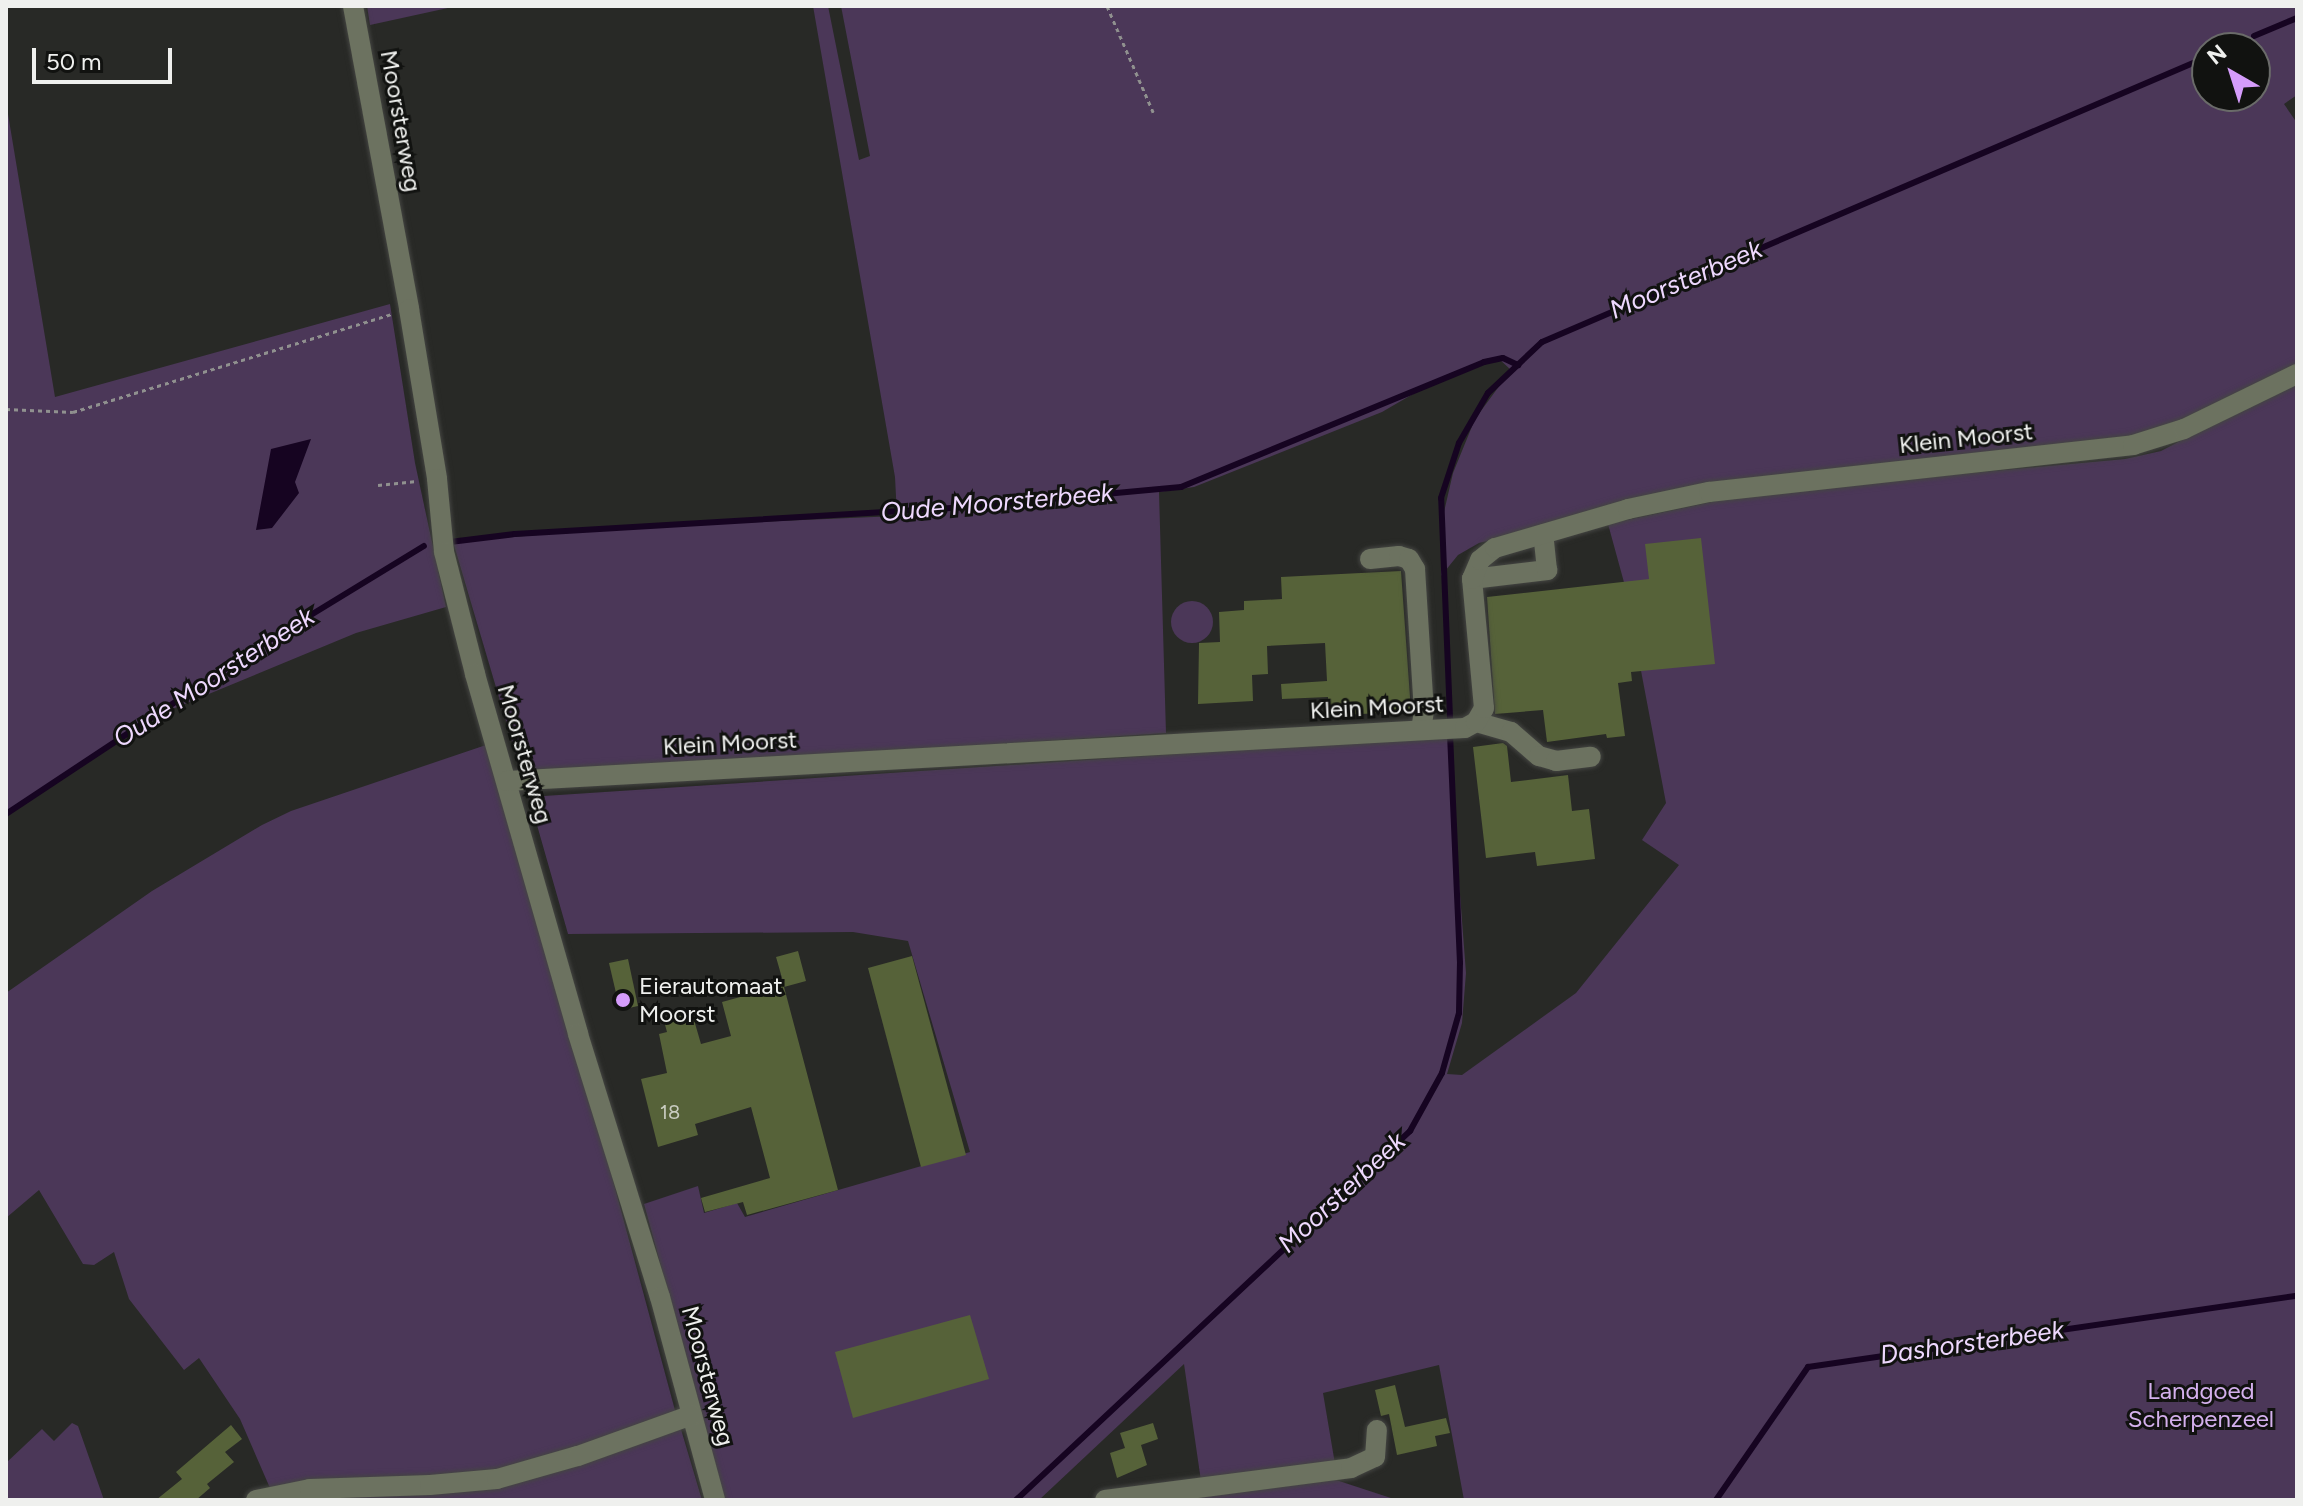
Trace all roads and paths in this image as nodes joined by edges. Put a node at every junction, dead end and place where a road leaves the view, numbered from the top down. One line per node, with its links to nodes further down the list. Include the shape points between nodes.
1 (353, 6): 4 (street, Moorsterweg)
2 (1107, 6): 3 (path)
3 (1153, 112)
4 (409, 309): 6 (path, via 73,412); 7 (street, Moorsterweg)
5 (2297, 374): 9 (street, Klein Moorst, via 2184,429 2133,445 1709,492)
6 (6, 409)
7 (437, 479): 8 (path); 15 (street, Moorsterweg, via 444,552)
8 (378, 485)
9 (1543, 534): 11 (street, Klein Moorst, via 1495,548 1480,560); 11 (street, via 1547,570)
10 (1370, 559): 13 (street, via 1399,556 1415,569)
11 (1472, 579): 12 (street, Klein Moorst, via 1484,708)
12 (1476, 722): 13 (street, Klein Moorst, via 1465,728); 14 (street, via 1511,732 1547,759)
13 (1421, 730): 15 (street, Klein Moorst)
14 (1591, 757)
15 (507, 781): 16 (street, Moorsterweg)
16 (692, 1415): 18 (street, via 497,1479 310,1489); 19 (street, Moorsterweg)
17 (1377, 1430): 20 (street, via 1375,1457 1351,1468)
18 (256, 1500)
19 (715, 1500)
20 (1105, 1500)

